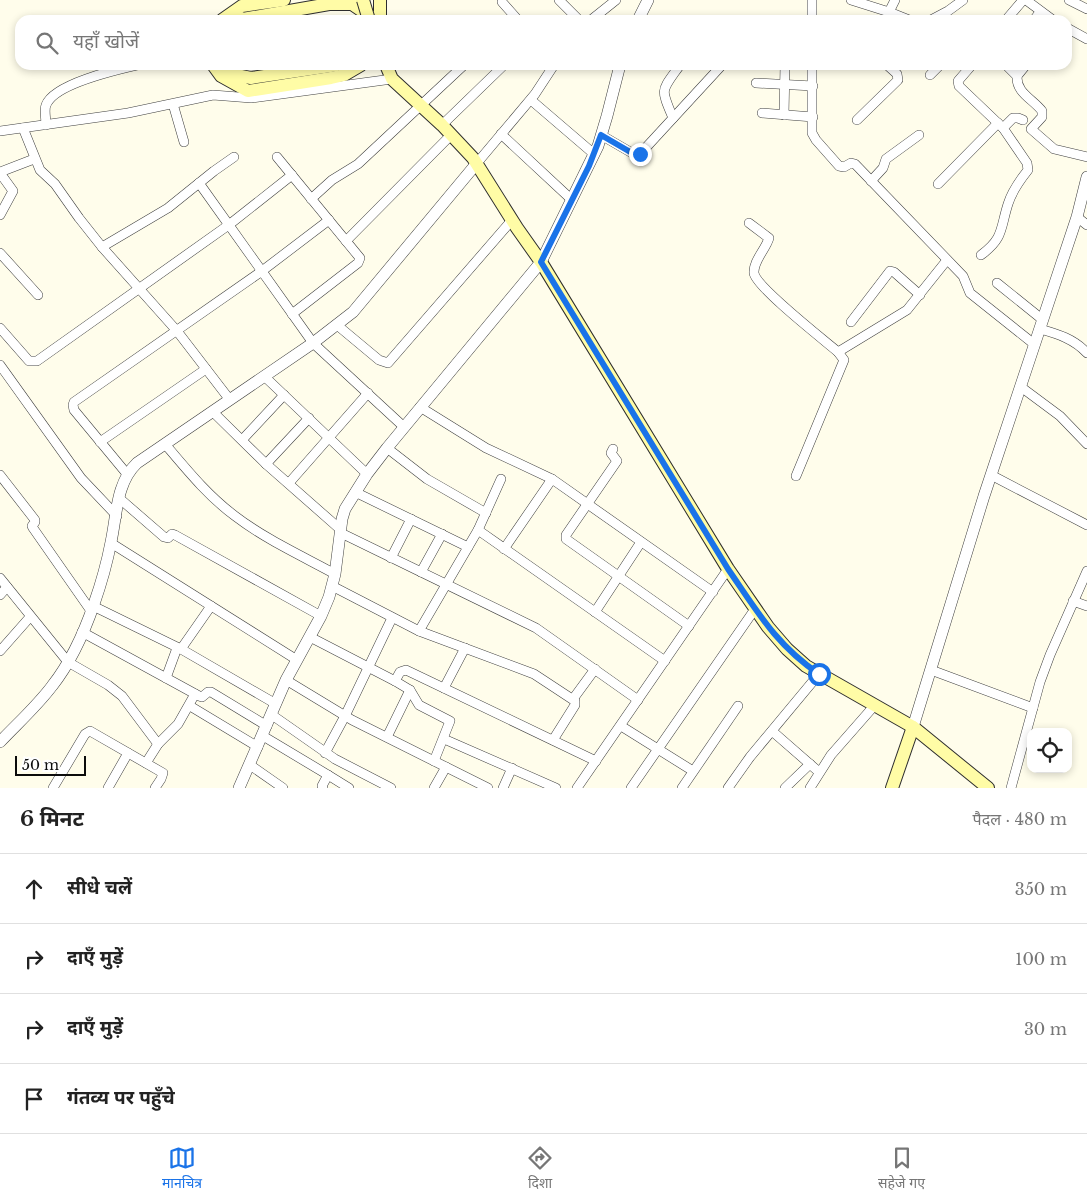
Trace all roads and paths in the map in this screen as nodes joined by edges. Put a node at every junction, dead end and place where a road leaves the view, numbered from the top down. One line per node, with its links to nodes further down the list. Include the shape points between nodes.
1 (284, 0): 18 (main road, via 242,6)
2 (363, 0): 21 (main road, bridge)
3 (370, 0): 22 (main road)
4 (380, 0): 23 (main road)
5 (558, 0): 25 (street)
6 (616, 0): 26 (street)
7 (648, 0): 27 (street)
8 (812, 0): 28 (street)
9 (851, 0): 15 (street)
10 (895, 0): 29 (street)
11 (963, 0): 30 (street)
12 (1025, 0): 17 (street); 31 (street)
13 (1068, 0): 16 (street)
14 (502, 2): 24 (street)
15 (867, 2): 29 (street)
16 (1087, 9)
17 (1040, 12): 32 (street); 33 (street)
18 (229, 15)
19 (266, 15): 20 (main road, via 329,4 352,4)
20 (367, 15)
21 (371, 15)
22 (372, 15)
23 (374, 15)
24 (512, 15)
25 (574, 15)
26 (597, 15)
27 (640, 15)
28 (812, 15)
29 (891, 15)
30 (943, 15)
31 (1011, 15)
32 (1038, 15)
33 (1045, 15)
34 (1072, 31): 35 (street)
35 (1087, 39)
36 (120, 70): 69 (street, via 65,87 54,95 45,106)
37 (217, 70): 40 (main road, via 221,76 248,91 331,78)
38 (230, 70): 39 (main road, via 236,75 251,78)
39 (304, 70)
40 (352, 70)
41 (388, 70): 57 (main road)
42 (459, 70): 63 (street)
43 (499, 70): 70 (street)
44 (551, 70): 61 (street)
45 (619, 70): 77 (street)
46 (676, 70): 67 (street, via 663,93)
47 (717, 70): 67 (street)
48 (785, 70): 59 (street)
49 (812, 70): 60 (street)
50 (893, 70): 68 (street, via 898,80)
51 (935, 70): 55 (street)
52 (968, 70): 71 (street, via 958,81 959,86)
53 (1011, 70): 56 (street)
54 (1022, 70): 56 (street)
55 (930, 75)
56 (1017, 76): 72 (street, via 1022,93 1042,111 1042,117)
57 (392, 79): 62 (street, via 251,98 218,94); 63 (main road)
58 (756, 83): 59 (street)
59 (785, 85): 60 (street); 65 (street)
60 (812, 86): 66 (street)
61 (531, 100): 75 (street); 80 (street)
62 (173, 104): 69 (street); 79 (street)
63 (421, 106): 70 (main road); 92 (street, via 358,164 332,180)
64 (762, 113): 65 (street)
65 (784, 115): 66 (street)
66 (812, 117): 89 (street, via 813,137 839,166 854,163)
67 (673, 118): 77 (street, via 640,154 632,153)
68 (857, 120)
69 (46, 125): 73 (street)
70 (442, 125): 76 (main road)
71 (1000, 125): 72 (street, via 1018,118); 91 (street); 104 (street, via 1027,163 1028,170 1014,189 1001,233)
72 (1027, 125): 83 (street, via 1054,149)
73 (23, 128): 74 (street); 84 (street)
74 (0, 132)
75 (501, 134): 85 (street); 93 (street)
76 (452, 135): 85 (main road); 101 (street)
77 (601, 135): 80 (street)
78 (919, 135): 89 (street, via 886,159)
79 (184, 142)
80 (594, 154): 93 (street)
81 (234, 157): 90 (street)
82 (277, 157): 87 (street)
83 (1087, 157)
84 (34, 159): 86 (street); 102 (street)
85 (477, 163): 97 (main road); 115 (street, via 358,307)
86 (0, 173): 94 (street, via 13,191)
87 (292, 175): 92 (street); 99 (street)
88 (1087, 177): 95 (street)
89 (872, 181): 105 (street)
90 (199, 183): 99 (street); 102 (street, via 168,208)
91 (938, 184)
92 (311, 199): 96 (street)
93 (572, 200): 106 (street)
94 (0, 214)
95 (1077, 217): 100 (street); 114 (street)
96 (329, 220): 101 (street); 107 (street)
97 (512, 220): 106 (main road); 115 (street, via 388,363 379,360)
98 (749, 223): 120 (street, via 769,238 755,267 756,278)
99 (230, 224): 107 (street); 109 (street)
100 (1087, 225)
101 (346, 241): 112 (street, via 360,260)
102 (102, 247): 109 (street)
103 (0, 253): 111 (street)
104 (981, 256)
105 (947, 260): 110 (street); 119 (street, via 966,280 970,293)
106 (541, 262): 129 (street); 164 (main road)
107 (262, 271): 112 (street); 117 (street)
108 (997, 283): 114 (street)
109 (139, 289): 116 (street, via 37,361 29,361); 117 (street)
110 (920, 295): 113 (street, via 890,271); 120 (street, via 907,310)
111 (38, 296)
112 (292, 314): 118 (street)
113 (851, 322)
114 (1042, 324): 119 (street); 121 (street, via 1074,341)
115 (337, 325): 118 (street)
116 (0, 328)
117 (177, 331): 123 (street); 135 (street, via 74,402 74,410)
118 (313, 343): 124 (street); 126 (street)
119 (1034, 344): 125 (street)
120 (838, 352): 145 (street, via 844,363)
121 (1087, 353)
122 (0, 365): 153 (street, via 81,478)
123 (206, 369): 128 (street); 135 (street)
124 (264, 376): 127 (street); 128 (street)
125 (1021, 387): 137 (street, via 1060,416); 144 (street)
126 (368, 393): 132 (street); 133 (street)
127 (284, 395): 131 (street); 134 (street)
128 (230, 400): 130 (street)
129 (420, 407): 132 (street); 147 (street, via 486,448)
130 (212, 412): 134 (street); 136 (street)
131 (309, 418): 133 (street); 140 (street)
132 (404, 427): 138 (street)
133 (329, 437): 142 (street); 148 (street)
134 (242, 440): 140 (street)
135 (100, 442): 141 (street)
136 (165, 444): 141 (street); 167 (street, via 201,486 236,517)
137 (1087, 444)
138 (386, 448): 142 (street); 152 (street, via 427,479)
139 (613, 449): 151 (street, via 611,453 617,461)
140 (266, 464): 148 (street)
141 (127, 474): 150 (street)
142 (367, 474): 149 (street)
143 (0, 475): 178 (street, via 35,520 33,528)
144 (991, 475): 155 (street); 196 (street)
145 (796, 476)
146 (502, 479): 152 (street)
147 (552, 479): 151 (street); 162 (street)
148 (289, 484): 157 (street)
149 (355, 492): 154 (street); 157 (street, via 345,509)
150 (119, 498): 153 (street); 181 (street, via 166,538 175,535)
151 (587, 504): 159 (street); 168 (street, via 565,537)
152 (486, 513): 156 (street)
153 (116, 516): 160 (street)
154 (412, 519): 158 (street); 163 (street)
155 (1087, 524)
156 (478, 530): 161 (street); 162 (street)
157 (341, 532): 163 (street); 167 (street)
158 (442, 534): 161 (street); 166 (street)
159 (641, 542): 168 (street); 173 (street)
160 (111, 543): 176 (street); 178 (street)
161 (468, 547): 170 (street)
162 (504, 549): 180 (street)
163 (391, 558): 166 (street)
164 (728, 569): 173 (street); 179 (main road)
165 (1087, 571): 175 (street)
166 (421, 572): 170 (street)
167 (335, 574): 171 (street)
168 (618, 577): 180 (street); 184 (street)
169 (0, 578): 172 (street)
170 (446, 584): 185 (street); 195 (street, via 536,628)
171 (332, 586): 181 (street); 183 (street)
172 (7, 587): 174 (street); 182 (street)
173 (713, 592): 184 (street)
174 (0, 595)
175 (1073, 601): 177 (street); 209 (street, via 1050,655)
176 (211, 606): 189 (street); 191 (street)
177 (1087, 606)
178 (92, 608): 186 (street); 189 (street)
179 (755, 609): 197 (main road, via 787,649); 221 (street)
180 (594, 612): 192 (street)
181 (321, 616): 187 (street)
182 (30, 617): 190 (street); 193 (street)
183 (392, 618): 185 (street); 194 (street)
184 (689, 626): 192 (street)
185 (419, 631): 188 (street)
186 (82, 632): 193 (street); 198 (street)
187 (310, 637): 191 (street); 194 (street)
188 (465, 648): 201 (street); 204 (street, via 534,674)
189 (179, 649): 198 (street); 210 (street)
190 (0, 651)
191 (297, 660): 199 (street)
192 (665, 661): 205 (street)
193 (68, 662): 219 (street, via 44,696); 220 (street, via 122,696)
194 (368, 668): 200 (street); 211 (street)
195 (595, 670): 204 (street); 205 (street)
196 (931, 670): 209 (street); 213 (street)
197 (819, 674): 208 (main road); 214 (street)
198 (166, 678): 203 (street)
199 (286, 680): 210 (street); 211 (street)
200 (394, 681): 201 (street, via 404,670); 202 (street)
201 (444, 688): 218 (street)
202 (410, 690): 216 (street); 217 (street, via 419,705 450,720)
203 (196, 694): 206 (street); 215 (street, via 201,697 211,692)
204 (573, 699): 218 (street, via 575,705)
205 (638, 700): 212 (street)
206 (190, 706): 215 (street); 220 (street)
207 (738, 706): 231 (street)
208 (874, 706): 213 (main road); 232 (street)
209 (1033, 708): 254 (street)
210 (274, 709): 215 (street); 223 (street)
211 (345, 716): 216 (street); 223 (street)
212 (621, 726): 221 (street); 224 (street)
213 (913, 727): 252 (main road); 253 (main road)
214 (772, 731): 227 (street); 249 (street)
215 (263, 736): 228 (street); 233 (street)
216 (387, 737): 225 (street)
217 (444, 739): 225 (street); 230 (street)
218 (553, 740): 224 (street)
219 (0, 742)
220 (158, 744): 226 (street)
221 (658, 749): 231 (street); 247 (street)
222 (128, 753): 226 (street); 235 (street, via 87,732); 236 (street)
223 (325, 753): 241 (street)
224 (596, 761): 246 (street)
225 (434, 762): 229 (street)
226 (146, 763): 237 (street, via 162,773)
227 (810, 764): 232 (street); 250 (street)
228 (250, 765): 238 (street); 239 (street)
229 (446, 767): 242 (street); 243 (street)
230 (512, 768): 244 (street); 245 (street)
231 (693, 771): 248 (street)
232 (819, 772): 251 (street)
233 (328, 775): 234 (street); 240 (street)
234 (322, 787)
235 (53, 788)
236 (108, 788)
237 (156, 788)
238 (239, 788)
239 (282, 788)
240 (349, 788)
241 (391, 788)
242 (434, 788)
243 (488, 788)
244 (503, 788)
245 (556, 788)
246 (577, 788)
247 (631, 788)
248 (682, 788)
249 (728, 788)
250 (785, 788)
251 (810, 788)
252 (892, 788)
253 (988, 788)
254 (1011, 788)

